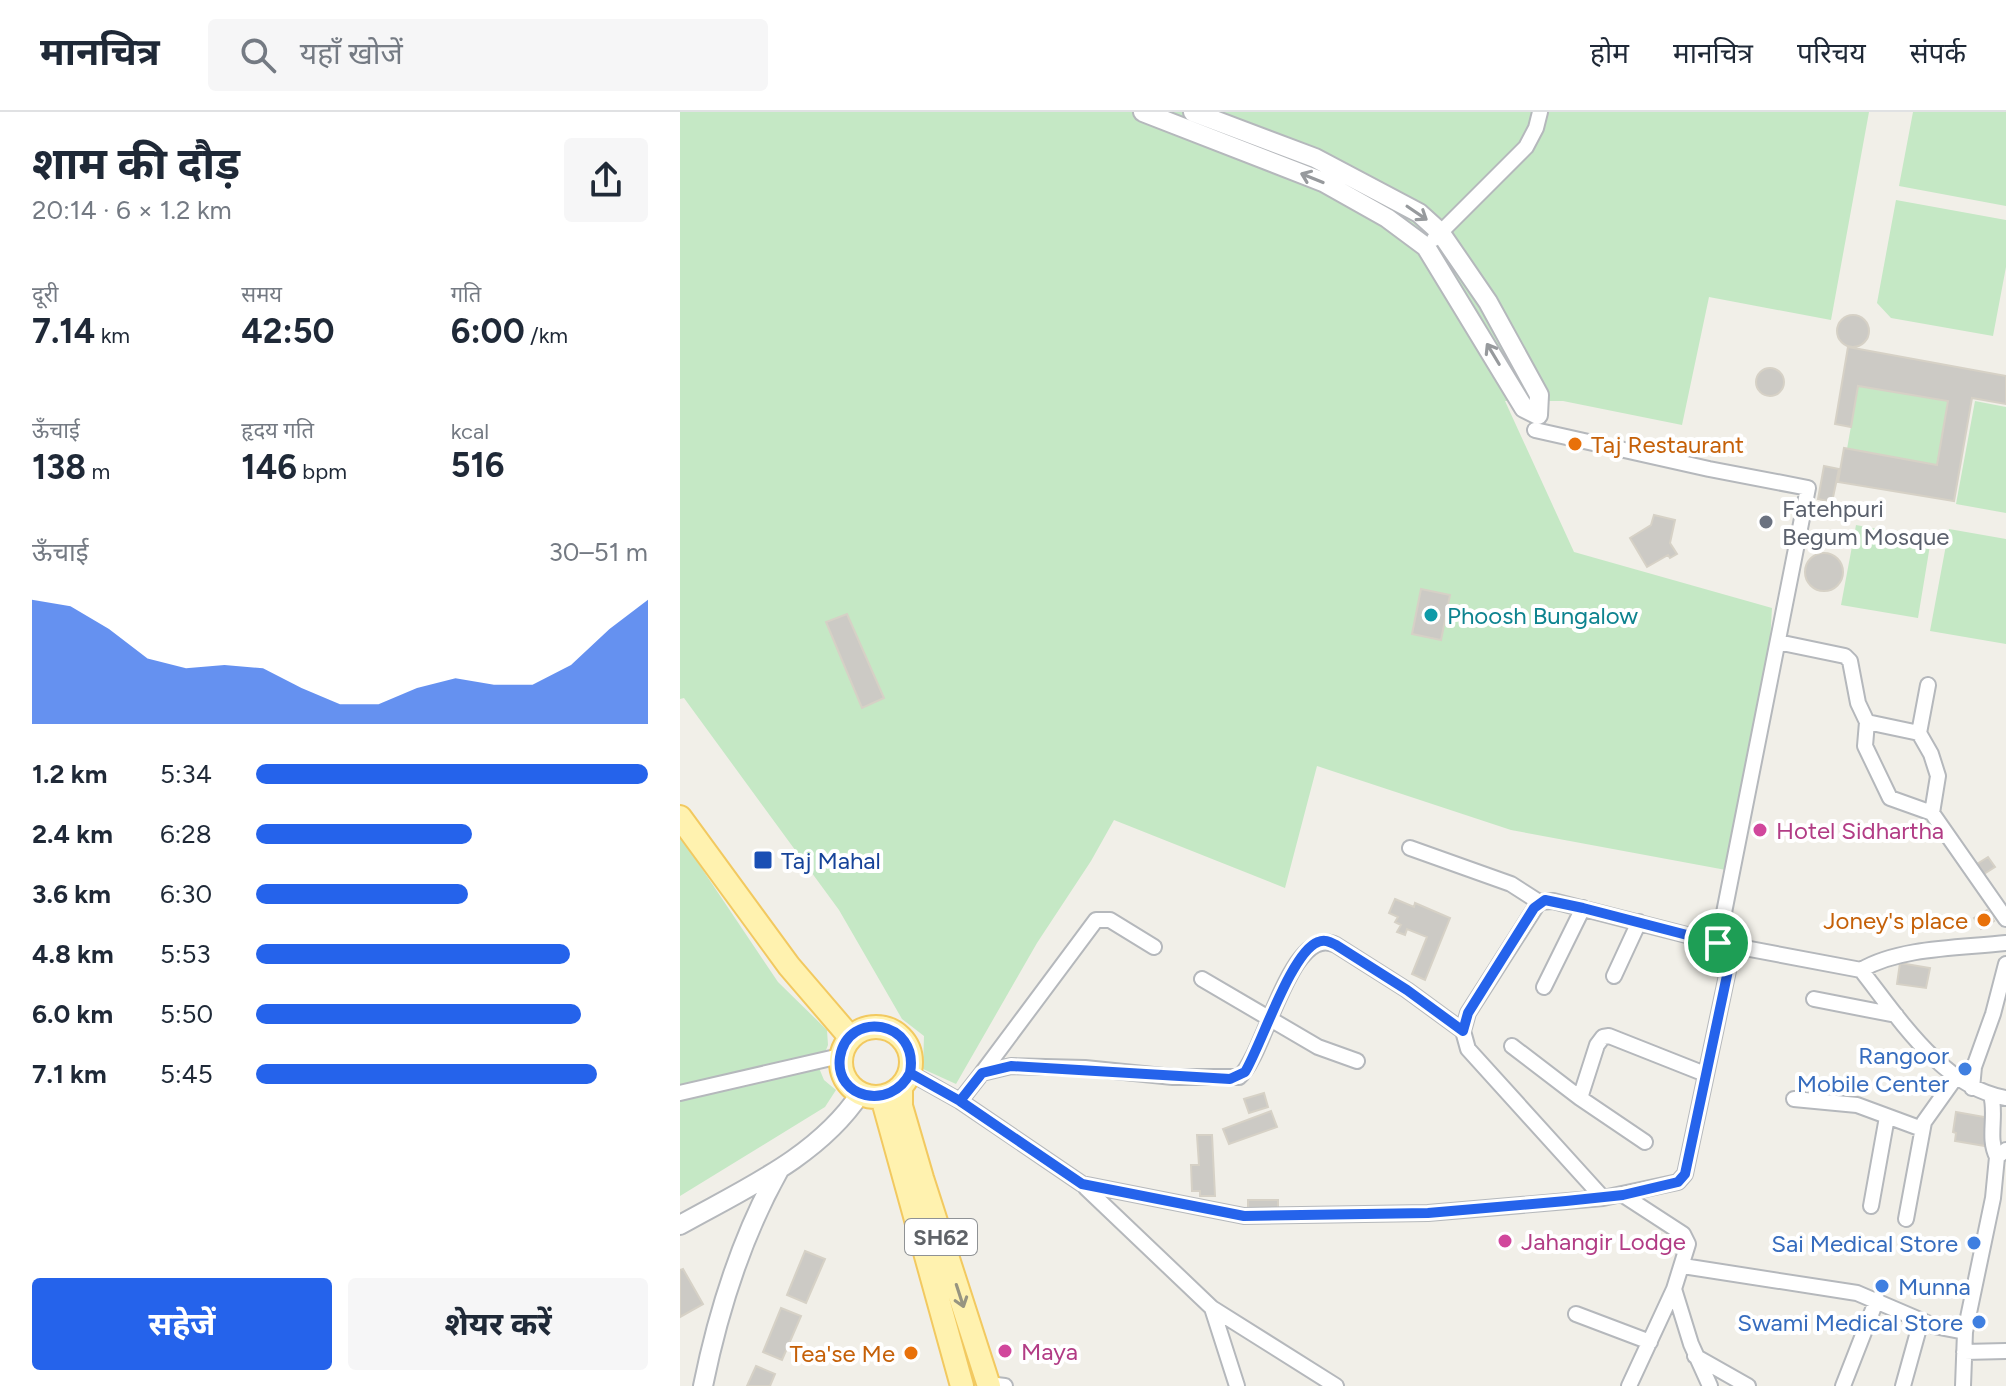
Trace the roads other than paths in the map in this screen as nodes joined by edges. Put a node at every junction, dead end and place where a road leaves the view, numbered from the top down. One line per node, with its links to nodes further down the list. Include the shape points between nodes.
1 (1143, 112): 5 (street, one-way to 1, via 1323,182)
2 (1193, 112): 4 (street, one-way to 4, via 1341,170 1419,213)
3 (1540, 112): 4 (street, via 1526,147)
4 (1440, 232): 5 (street); 5 (street, one-way to 5, via 1476,282 1539,395 1538,415 1524,408)
5 (1426, 247)
6 (1535, 430): 7 (street, via 1807,486)
7 (1778, 642): 9 (street, via 1845,656); 18 (street)
8 (1928, 685): 10 (street)
9 (1867, 722): 10 (street); 11 (street, via 1865,746 1890,798)
10 (1919, 733): 11 (street, via 1938,776)
11 (1932, 813): 16 (street)
12 (680, 817): 32 (main road, SH62)
13 (1410, 848): 14 (street, via 1511,884)
14 (1539, 902): 15 (street); 30 (street, via 1468,1013)
15 (1583, 908): 17 (street); 26 (street)
16 (2006, 919)
17 (1639, 922): 18 (street); 24 (street)
18 (1718, 943): 21 (street)
19 (2006, 943): 23 (street, via 1903,953)
20 (1154, 947): 34 (street, via 1110,920 1096,920)
21 (1733, 947): 23 (street); 35 (street)
22 (2006, 964): 38 (street)
23 (1861, 970): 28 (street)
24 (1614, 976)
25 (1202, 979): 29 (street)
26 (1544, 987)
27 (1814, 999): 28 (street)
28 (1896, 1015): 36 (street)
29 (1268, 1019): 30 (street, via 1304,955 1327,940); 33 (street); 34 (street, via 1245,1072 1230,1079 1011,1066)
30 (1463, 1031): 52 (street, via 1468,1049 1487,1072)
31 (1512, 1046): 41 (street)
32 (845, 1047): 37 (main road, SH62, via 842,1074 853,1089); 37 (main road, SH62, via 868,1027 899,1034 911,1056); 39 (street)
33 (1357, 1061)
34 (982, 1073): 44 (street)
35 (1705, 1074): 41 (street, via 1603,1037); 51 (street, via 1682,1179)
36 (1956, 1077): 38 (street); 46 (street)
37 (888, 1088): 44 (street); 49 (street, via 851,1108 820,1140); 67 (main road, SH62, one-way to 67, via 901,1106); 69 (main road, SH62)
38 (1972, 1088): 40 (street)
39 (680, 1093)
40 (1991, 1095): 42 (street); 48 (street, via 1992,1147)
41 (1580, 1098): 47 (street)
42 (2006, 1098)
43 (1794, 1099): 45 (street, via 1857,1105)
44 (960, 1101): 50 (street)
45 (1887, 1117): 46 (street); 53 (street)
46 (1922, 1129): 54 (street)
47 (1645, 1142)
48 (2002, 1154): 62 (street)
49 (779, 1170): 55 (street); 68 (street, via 741,1254)
50 (1082, 1184): 52 (street, via 1263,1218 1428,1213); 59 (street)
51 (1623, 1195): 52 (street); 56 (street, via 1683,1234 1688,1244)
52 (1603, 1198)
53 (1871, 1206)
54 (1906, 1219)
55 (680, 1225)
56 (1683, 1266): 57 (street); 58 (street)
57 (1674, 1289): 63 (street); 66 (street)
58 (1877, 1299): 61 (street); 75 (street)
59 (1212, 1308): 70 (street); 71 (street)
60 (1576, 1314): 63 (street)
61 (1921, 1321): 62 (street); 76 (street)
62 (1965, 1332): 65 (street)
63 (1650, 1342): 72 (street)
64 (2006, 1351): 65 (street)
65 (1964, 1352): 77 (street)
66 (1695, 1356): 73 (street); 74 (street)
67 (994, 1385)
68 (703, 1386)
69 (962, 1386)
70 (1237, 1386)
71 (1336, 1386)
72 (1629, 1386)
73 (1710, 1386)
74 (1748, 1386)
75 (1843, 1386)
76 (1903, 1386)
77 (1963, 1386)

